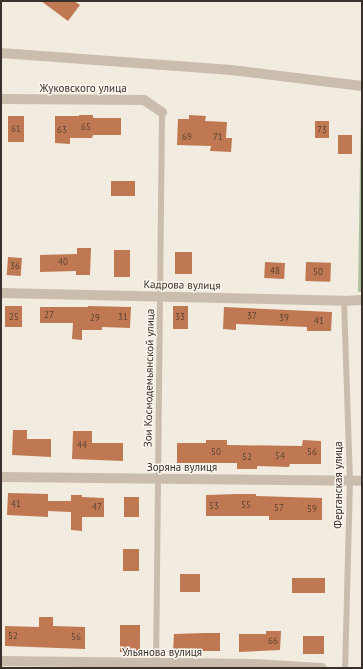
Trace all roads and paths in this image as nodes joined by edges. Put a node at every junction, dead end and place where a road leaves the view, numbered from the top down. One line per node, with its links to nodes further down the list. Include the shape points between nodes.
1 (1, 53): 2 (street, via 231,70)
2 (362, 86)
3 (1, 99): 4 (street, Жуковского улица, via 144,100)
4 (162, 112): 6 (lane, Зои Космодемьянской улица)
5 (1, 293): 6 (street, Кадрова вулиця)
6 (160, 297): 8 (street, Кадрова вулиця); 10 (lane, Зои Космодемьянской улица)
7 (362, 300): 8 (street, Кадрова вулиця)
8 (344, 301): 11 (lane, Ферганская улица)
9 (1, 477): 10 (street, Зоряна вулиця)
10 (158, 479): 11 (street, Зоряна вулиця); 14 (lane, Зои Космодемьянской улица)
11 (350, 481): 12 (street, Зоряна вулиця); 16 (lane, Ферганская улица)
12 (362, 481)
13 (1, 661): 14 (street, Ульянова вулиця)
14 (156, 666): 15 (street, Ульянова вулиця, via 252,664)
15 (322, 668)
16 (344, 668)

